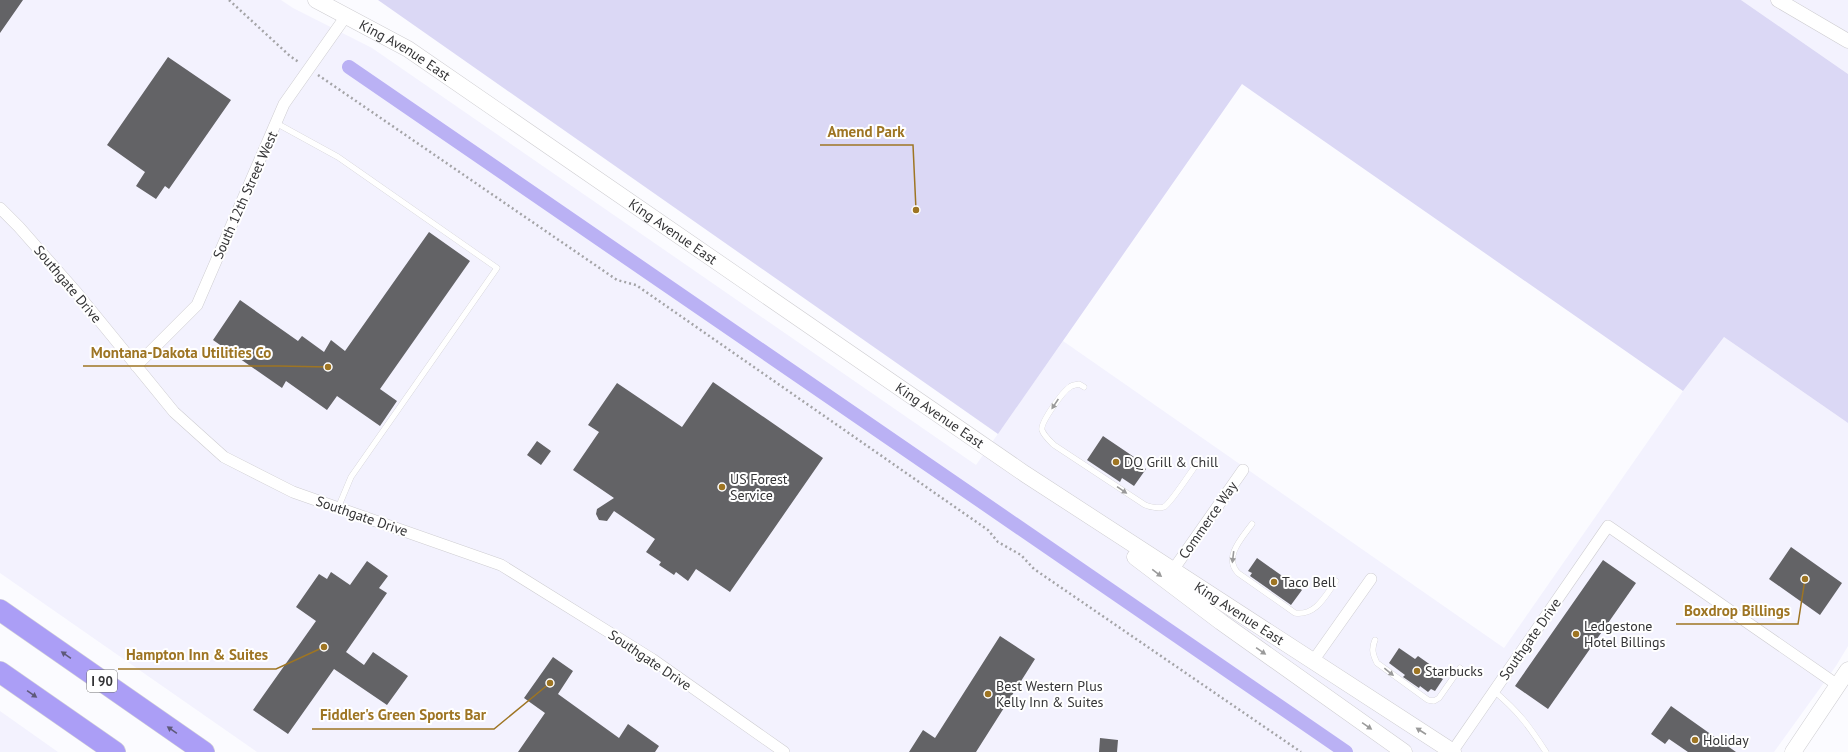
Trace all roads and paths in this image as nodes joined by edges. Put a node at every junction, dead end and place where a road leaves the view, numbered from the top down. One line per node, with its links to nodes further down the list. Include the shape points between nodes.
1 (228, 0): 6 (path, via 290,56)
2 (316, 0): 4 (main road, King Avenue East)
3 (1778, 0): 5 (street)
4 (346, 16): 6 (street, South 12th Street West); 13 (main road, King Avenue East, via 408,49)
5 (1848, 41)
6 (309, 68): 7 (street, South 12th Street West, via 284,104); 30 (path, via 617,280 636,285 988,530 998,542 1021,555 1034,569)
7 (276, 123): 9 (street, South 12th Street West, via 197,305); 14 (lane, via 338,157 496,268 351,478)
8 (0, 208): 9 (street, Southgate Drive, via 77,293)
9 (136, 366): 14 (street, Southgate Drive, via 174,412 224,457 293,492)
10 (1084, 388): 11 (lane, one-way to 11, via 1079,384 1070,386 1042,424 1042,430 1054,445 1145,506 1156,508 1170,501)
11 (1196, 465)
12 (1242, 470): 16 (street, Commerce Way)
13 (1025, 474): 16 (main road, King Avenue East); 31 (main road, King Avenue East, one-way to 31, via 1221,622)
14 (338, 508): 29 (street, Southgate Drive, via 501,565 652,659)
15 (1252, 524): 18 (lane, one-way to 18, via 1234,552 1233,568 1295,613 1303,614 1316,609)
16 (1173, 570): 21 (main road, King Avenue East)
17 (1371, 579): 21 (street)
18 (1336, 582)
19 (0, 610): 28 (highway, I 90, one-way to 19)
20 (1375, 640): 22 (lane, one-way to 22, via 1372,646 1377,663 1428,700 1434,701 1439,698)
21 (1313, 661): 32 (main road, King Avenue East, one-way to 21)
22 (1460, 668)
23 (1848, 670): 25 (main road)
24 (0, 672): 27 (highway, one-way to 27)
25 (1839, 686): 26 (street, Southgate Drive, via 1608,526); 34 (main road)
26 (1494, 691): 32 (street, Southgate Drive); 33 (lane, via 1525,720)
27 (115, 752)
28 (204, 752)
29 (784, 752)
30 (1301, 752)
31 (1404, 752)
32 (1453, 752)
33 (1546, 752)
34 (1793, 752)

